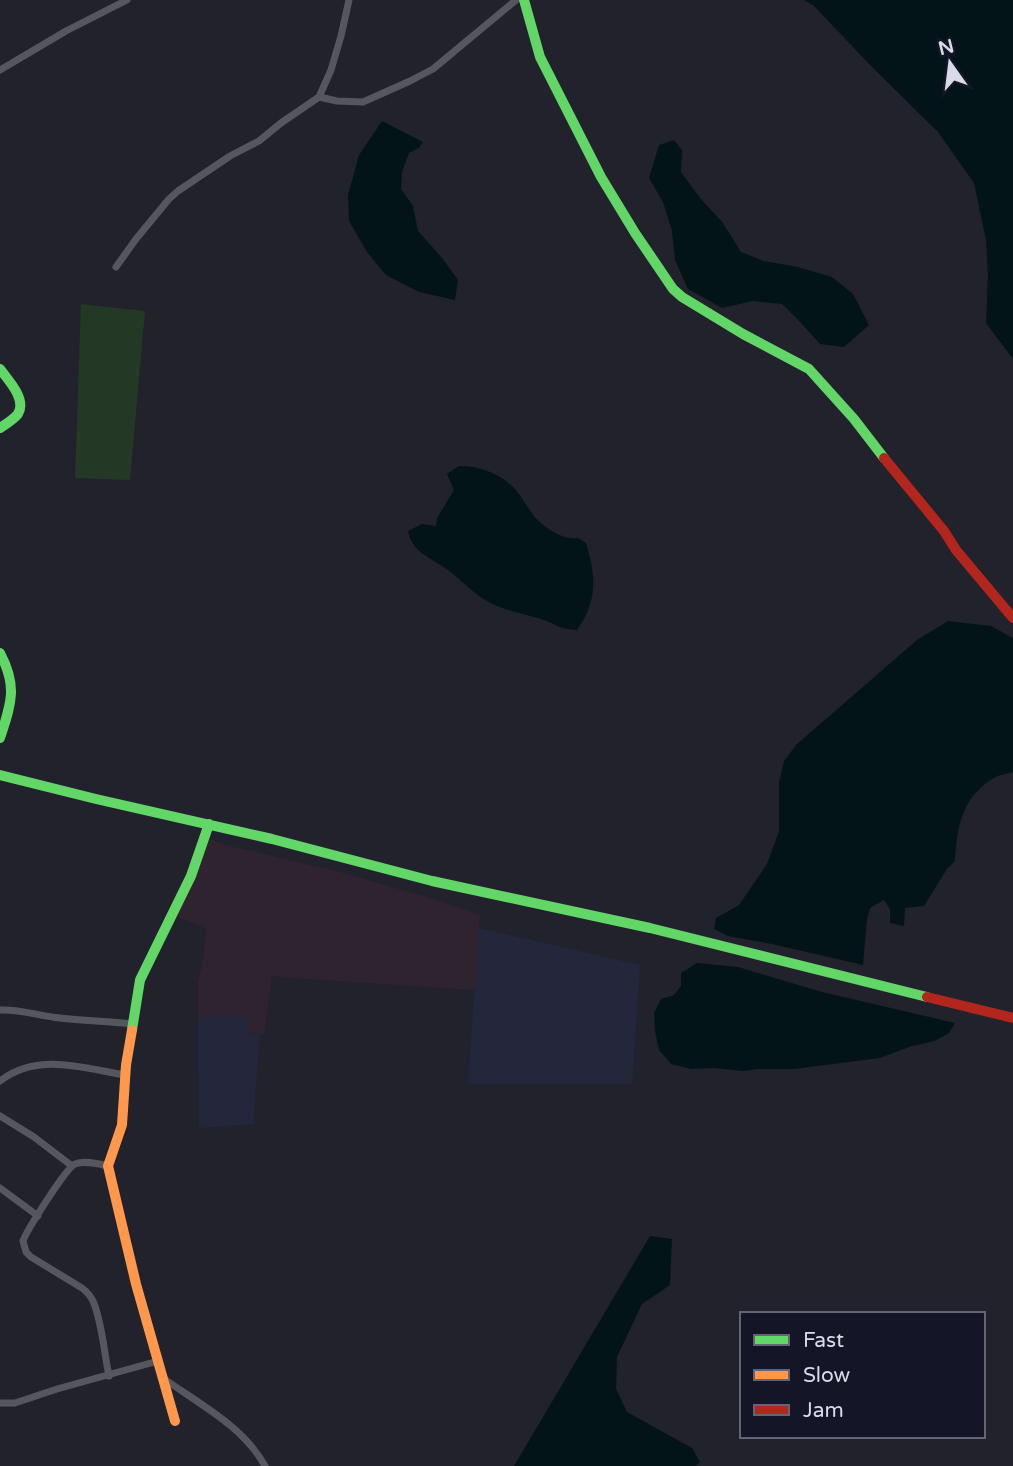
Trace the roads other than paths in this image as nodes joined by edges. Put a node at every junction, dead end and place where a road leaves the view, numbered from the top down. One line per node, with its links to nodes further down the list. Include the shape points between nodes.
1 (127, 0): 5 (street)
2 (349, 0): 6 (street)
3 (516, 0): 6 (street, via 433,69 410,81 363,102)
4 (524, 0): 10 (street, via 540,57 601,177 673,289 809,369 824,383)
5 (0, 70)
6 (319, 97): 7 (street, via 178,191)
7 (116, 267)
8 (0, 369): 9 (street, via 15,390 20,409)
9 (0, 428)
10 (1013, 618)
11 (0, 653): 12 (street, via 9,671 12,696)
12 (0, 738)
13 (0, 775): 14 (street)
14 (209, 824): 16 (street); 17 (street, via 191,876 140,980)
15 (0, 1010): 17 (street)
16 (1013, 1018)
17 (132, 1024): 18 (street)
18 (125, 1075): 19 (street, via 53,1063 23,1068); 22 (street, via 122,1125)
19 (0, 1081)
20 (0, 1116): 21 (street)
21 (72, 1166): 22 (street); 24 (street)
22 (108, 1166): 25 (street)
23 (0, 1188): 24 (street)
24 (38, 1216): 26 (street, via 24,1237 24,1246 31,1257 82,1287 93,1300)
25 (158, 1361): 26 (street); 27 (street)
26 (109, 1376): 28 (street, via 15,1403)
27 (163, 1378): 29 (street); 30 (street, via 247,1440)
28 (0, 1403)
29 (175, 1421)
30 (265, 1466)

